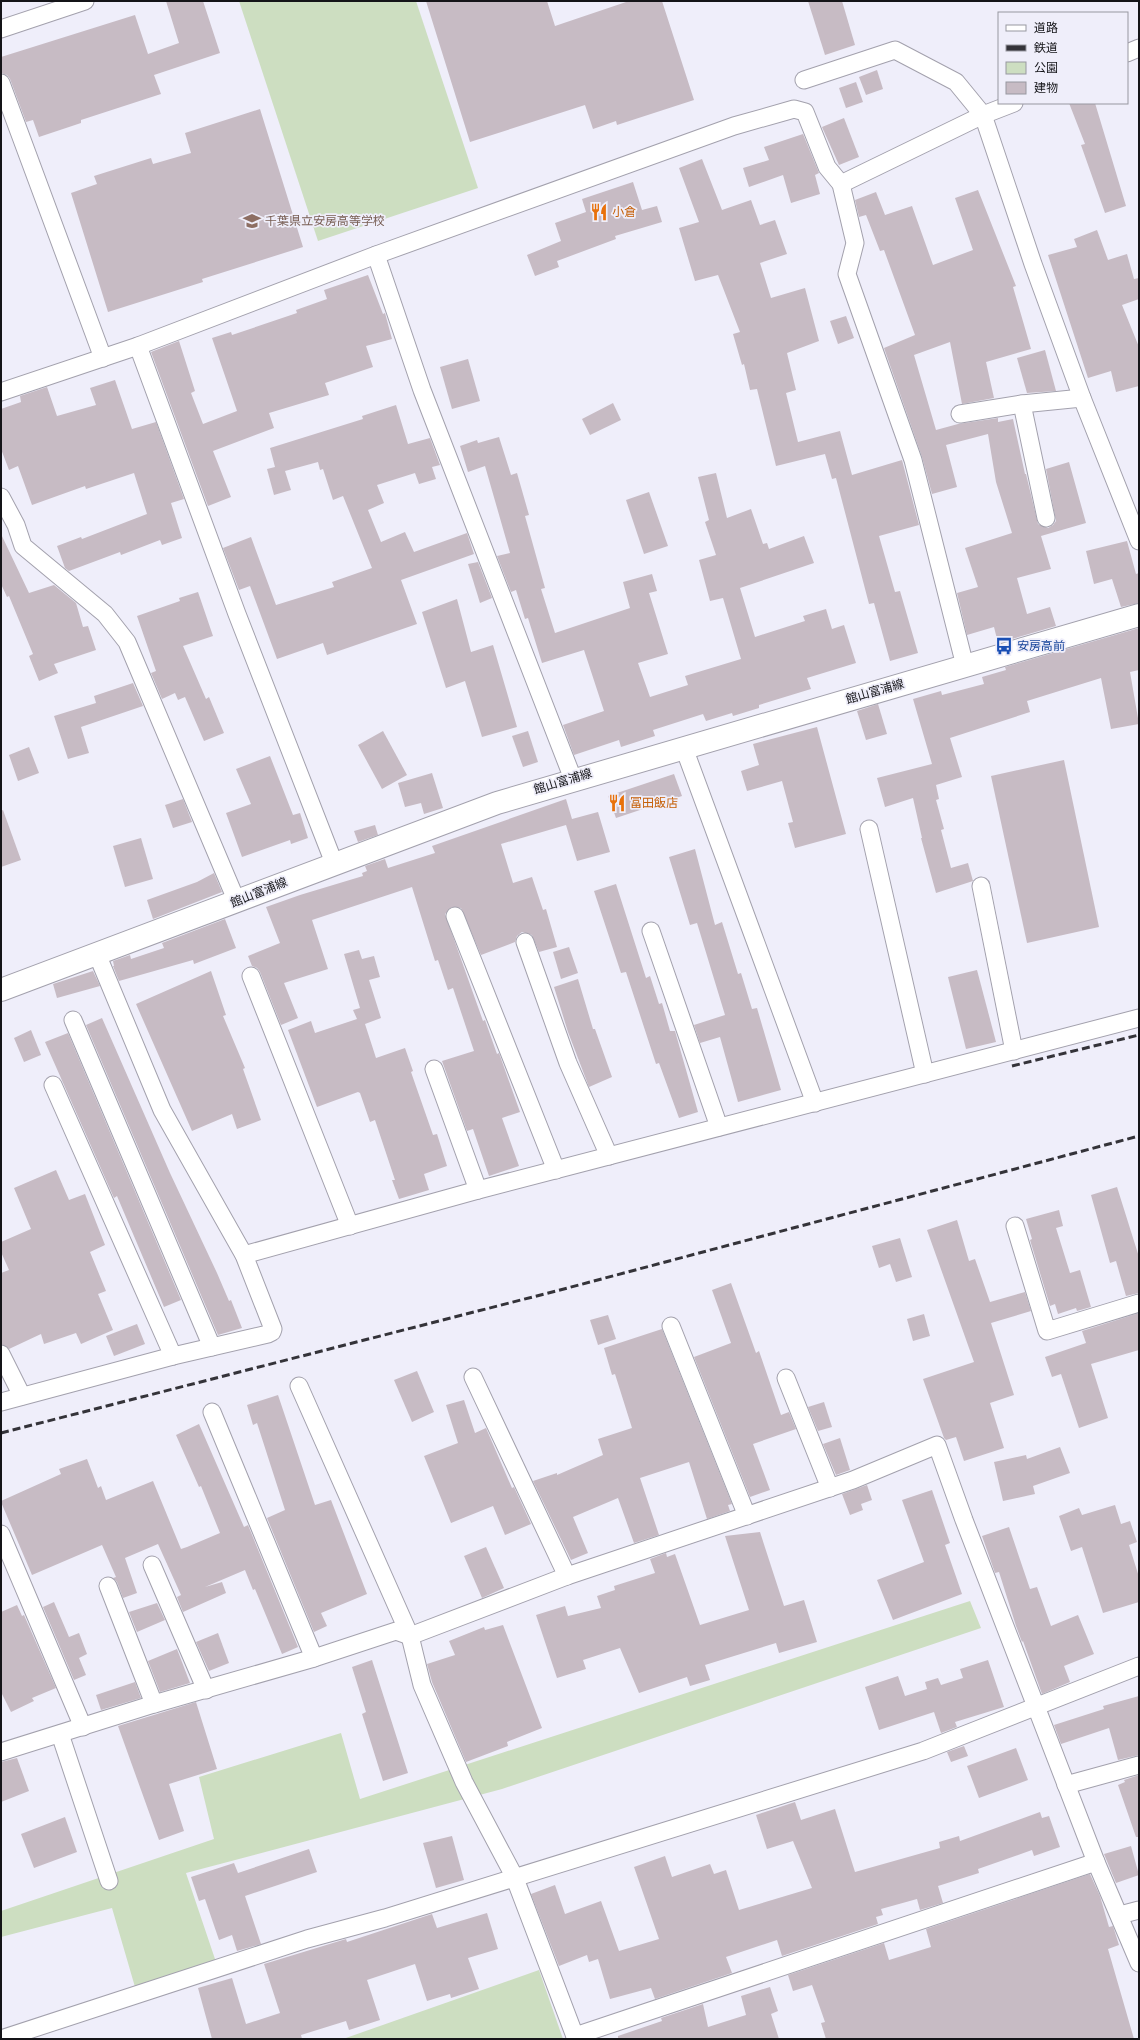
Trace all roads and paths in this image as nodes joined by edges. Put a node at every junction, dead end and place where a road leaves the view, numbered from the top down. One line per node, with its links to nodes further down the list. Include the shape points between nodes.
1 (85, 1): 2 (street)
2 (1, 29)
3 (1139, 48): 4 (street)
4 (1128, 53)
5 (804, 80): 8 (street, via 895,50 956,82)
6 (1, 83): 12 (street)
7 (1011, 104): 8 (street)
8 (983, 115): 9 (street); 14 (street, via 1033,264)
9 (841, 184): 10 (street, via 827,167 805,112 794,109 734,126); 21 (street, via 855,242 847,274 913,460)
10 (376, 255): 11 (street); 23 (street, via 422,390)
11 (138, 346): 12 (street); 25 (street, via 237,614)
12 (103, 358): 13 (street)
13 (1, 392)
14 (1082, 398): 15 (street); 19 (street)
15 (1022, 404): 16 (street); 18 (street)
16 (960, 414)
17 (1, 497): 27 (street, via 23,546 104,614 127,642)
18 (1046, 518)
19 (1139, 542)
20 (1139, 615): 21 (main road, 館山富浦線)
21 (965, 666): 22 (main road, 館山富浦線)
22 (684, 748): 23 (main road, 館山富浦線); 40 (street)
23 (573, 779): 25 (main road, 館山富浦線, via 497,803)
24 (868, 829): 38 (street)
25 (334, 863): 27 (main road, 館山富浦線)
26 (981, 886): 36 (street)
27 (237, 902): 31 (main road, 館山富浦線)
28 (455, 916): 43 (street)
29 (651, 930): 41 (street)
30 (525, 942): 42 (street, via 568,1063)
31 (97, 954): 33 (main road, 館山富浦線); 47 (street, via 162,1110)
32 (252, 976): 45 (street)
33 (1, 990)
34 (1139, 1018): 36 (street)
35 (73, 1020): 50 (street)
36 (1014, 1051): 38 (street)
37 (434, 1069): 44 (street)
38 (925, 1074): 40 (street)
39 (53, 1085): 52 (street)
40 (815, 1102): 41 (street)
41 (719, 1128): 42 (street)
42 (609, 1156): 43 (street)
43 (556, 1170): 44 (street)
44 (478, 1190): 45 (street)
45 (350, 1226): 47 (street)
46 (1015, 1226): 48 (street, via 1047,1331)
47 (244, 1255): 50 (street, via 272,1332)
48 (1139, 1304)
49 (671, 1326): 60 (street)
50 (212, 1347): 52 (street)
51 (1, 1354): 56 (street)
52 (174, 1356): 56 (street)
53 (473, 1376): 63 (street)
54 (786, 1378): 59 (street)
55 (298, 1386): 65 (street)
56 (22, 1396): 57 (street)
57 (1, 1402)
58 (212, 1412): 66 (street)
59 (830, 1488): 60 (street); 70 (street, via 937,1445)
60 (747, 1516): 63 (street)
61 (1, 1534): 71 (street)
62 (152, 1565): 68 (street)
63 (567, 1576): 65 (street)
64 (108, 1586): 69 (street)
65 (410, 1636): 66 (street, via 396,1631); 77 (street, via 422,1685 464,1782)
66 (314, 1658): 68 (street)
67 (1139, 1666): 70 (street)
68 (206, 1690): 69 (street)
69 (154, 1704): 71 (street)
70 (1035, 1706): 75 (street); 77 (street, via 923,1751)
71 (83, 1727): 72 (street)
72 (60, 1734): 73 (street); 78 (street)
73 (2, 1748)
74 (1139, 1764): 75 (street)
75 (1066, 1785): 76 (street)
76 (1096, 1862): 80 (street); 82 (street)
77 (514, 1876): 82 (street); 83 (street, via 385,1918 307,1939)
78 (109, 1881)
79 (1139, 1910): 80 (street)
80 (1120, 1915): 81 (street)
81 (1139, 1963)
82 (575, 2037)
83 (1, 2039)

